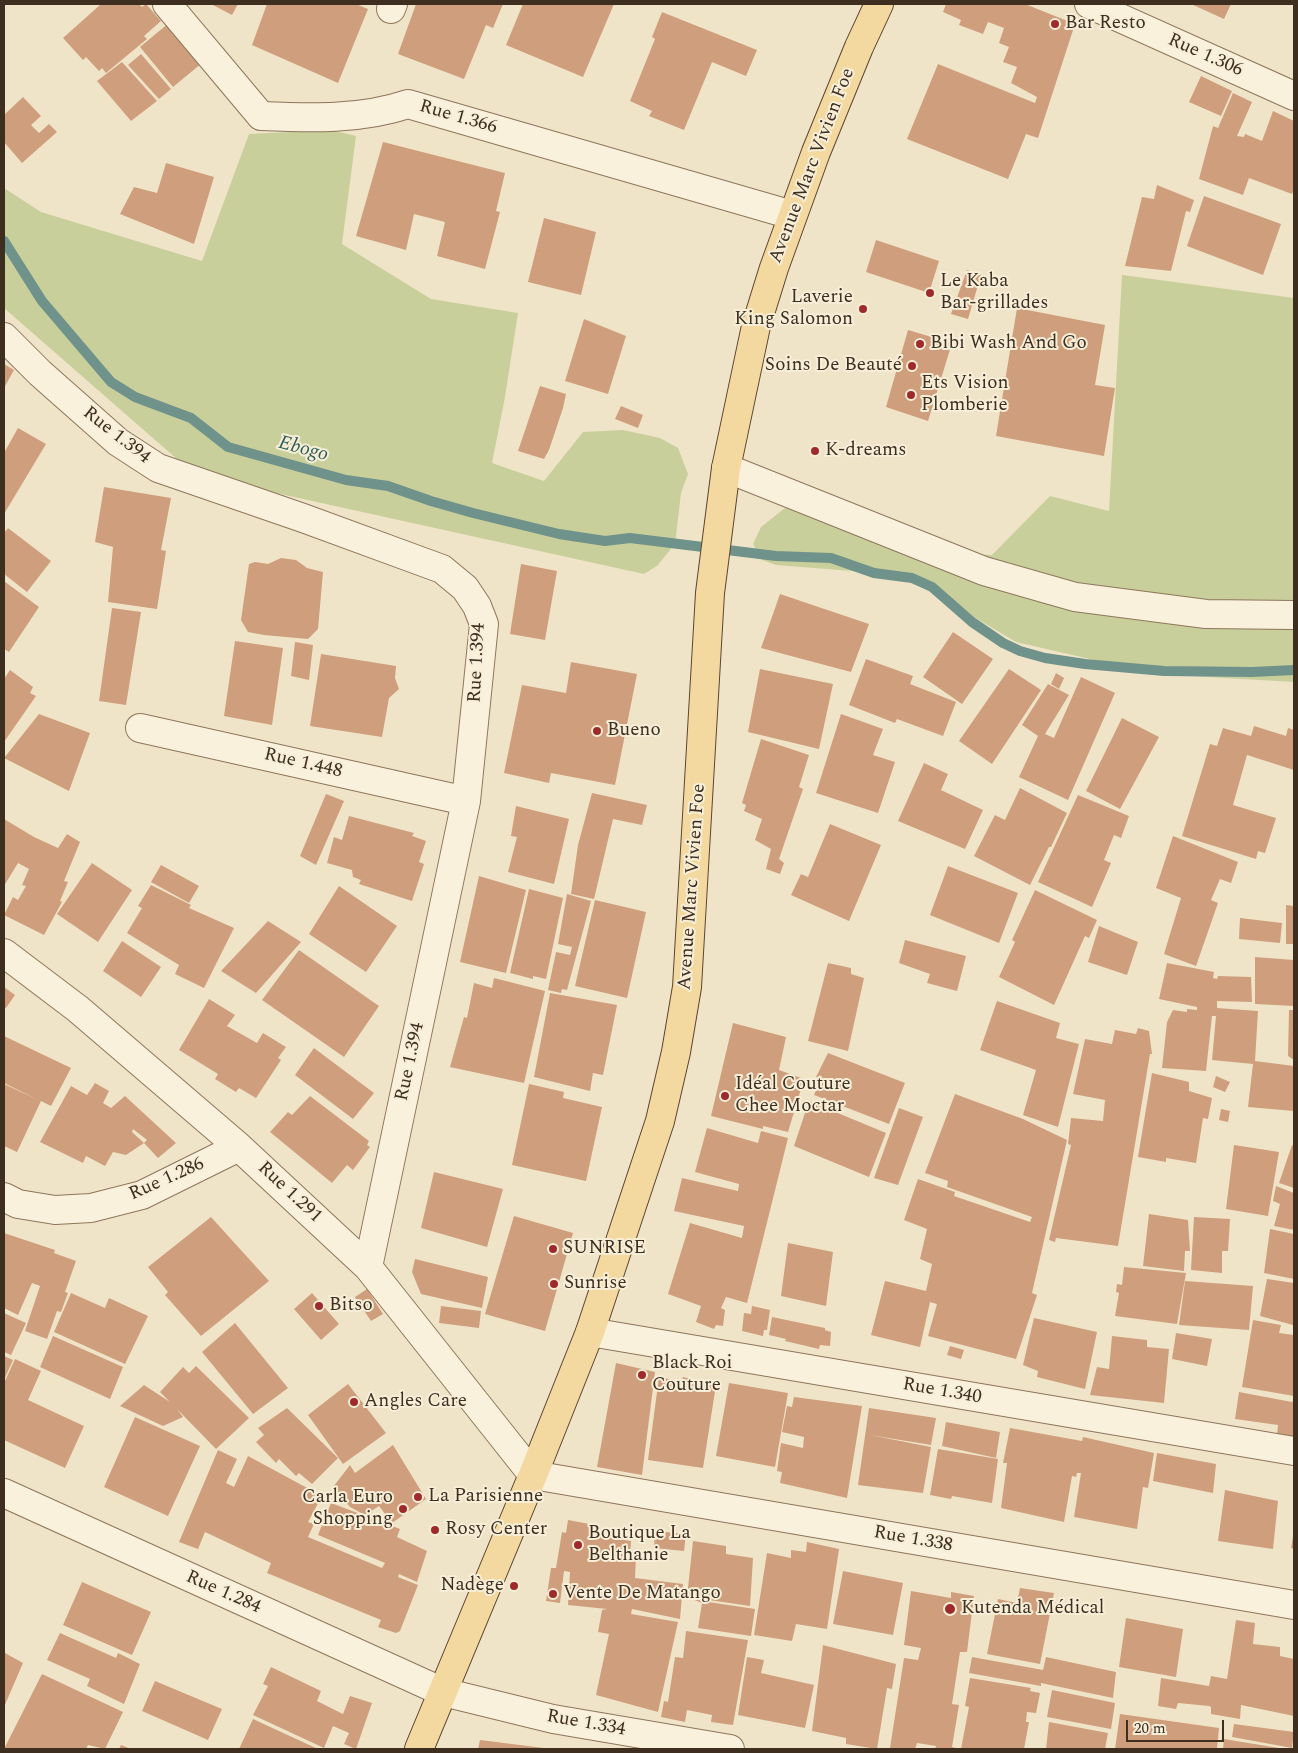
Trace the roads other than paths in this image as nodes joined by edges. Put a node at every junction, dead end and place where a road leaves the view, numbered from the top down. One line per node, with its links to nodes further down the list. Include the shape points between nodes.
1 (167, 4): 6 (street, Rue 1.366, via 261,116 316,118 387,111 408,104)
2 (879, 4): 6 (main road, Avenue Marc Vivien Foe)
3 (1089, 4): 4 (street, Rue 1.306)
4 (1122, 11): 5 (street, Rue 1.306)
5 (1294, 96)
6 (792, 215): 8 (main road, Avenue Marc Vivien Foe, via 756,326)
7 (4, 337): 11 (street, Rue 1.394, via 118,442 158,468 442,569 464,588 477,606 484,624)
8 (726, 468): 9 (street, via 984,571 1075,597 1206,614); 16 (main road, Avenue Marc Vivien Foe, via 710,593 686,996 660,1121)
9 (1294, 615)
10 (140, 728): 11 (street, Rue 1.448)
11 (466, 801): 15 (street, Rue 1.394)
12 (4, 953): 13 (street, Rue 1.291, via 78,1009)
13 (239, 1147): 14 (street, Rue 1.286, via 142,1195 91,1208 55,1210 18,1204); 15 (street, Rue 1.291)
14 (4, 1197)
15 (368, 1267): 18 (street, Rue 1.291)
16 (590, 1332): 17 (street, Rue 1.340); 18 (main road, Avenue Marc Vivien Foe)
17 (1294, 1452)
18 (533, 1475): 20 (street, Rue 1.338); 21 (main road, Avenue Marc Vivien Foe)
19 (4, 1493): 21 (street, Rue 1.284)
20 (1294, 1605)
21 (443, 1692): 22 (main road, Avenue Marc Vivien Foe); 23 (street, Rue 1.334, via 554,1719)
22 (418, 1749)
23 (730, 1749)

